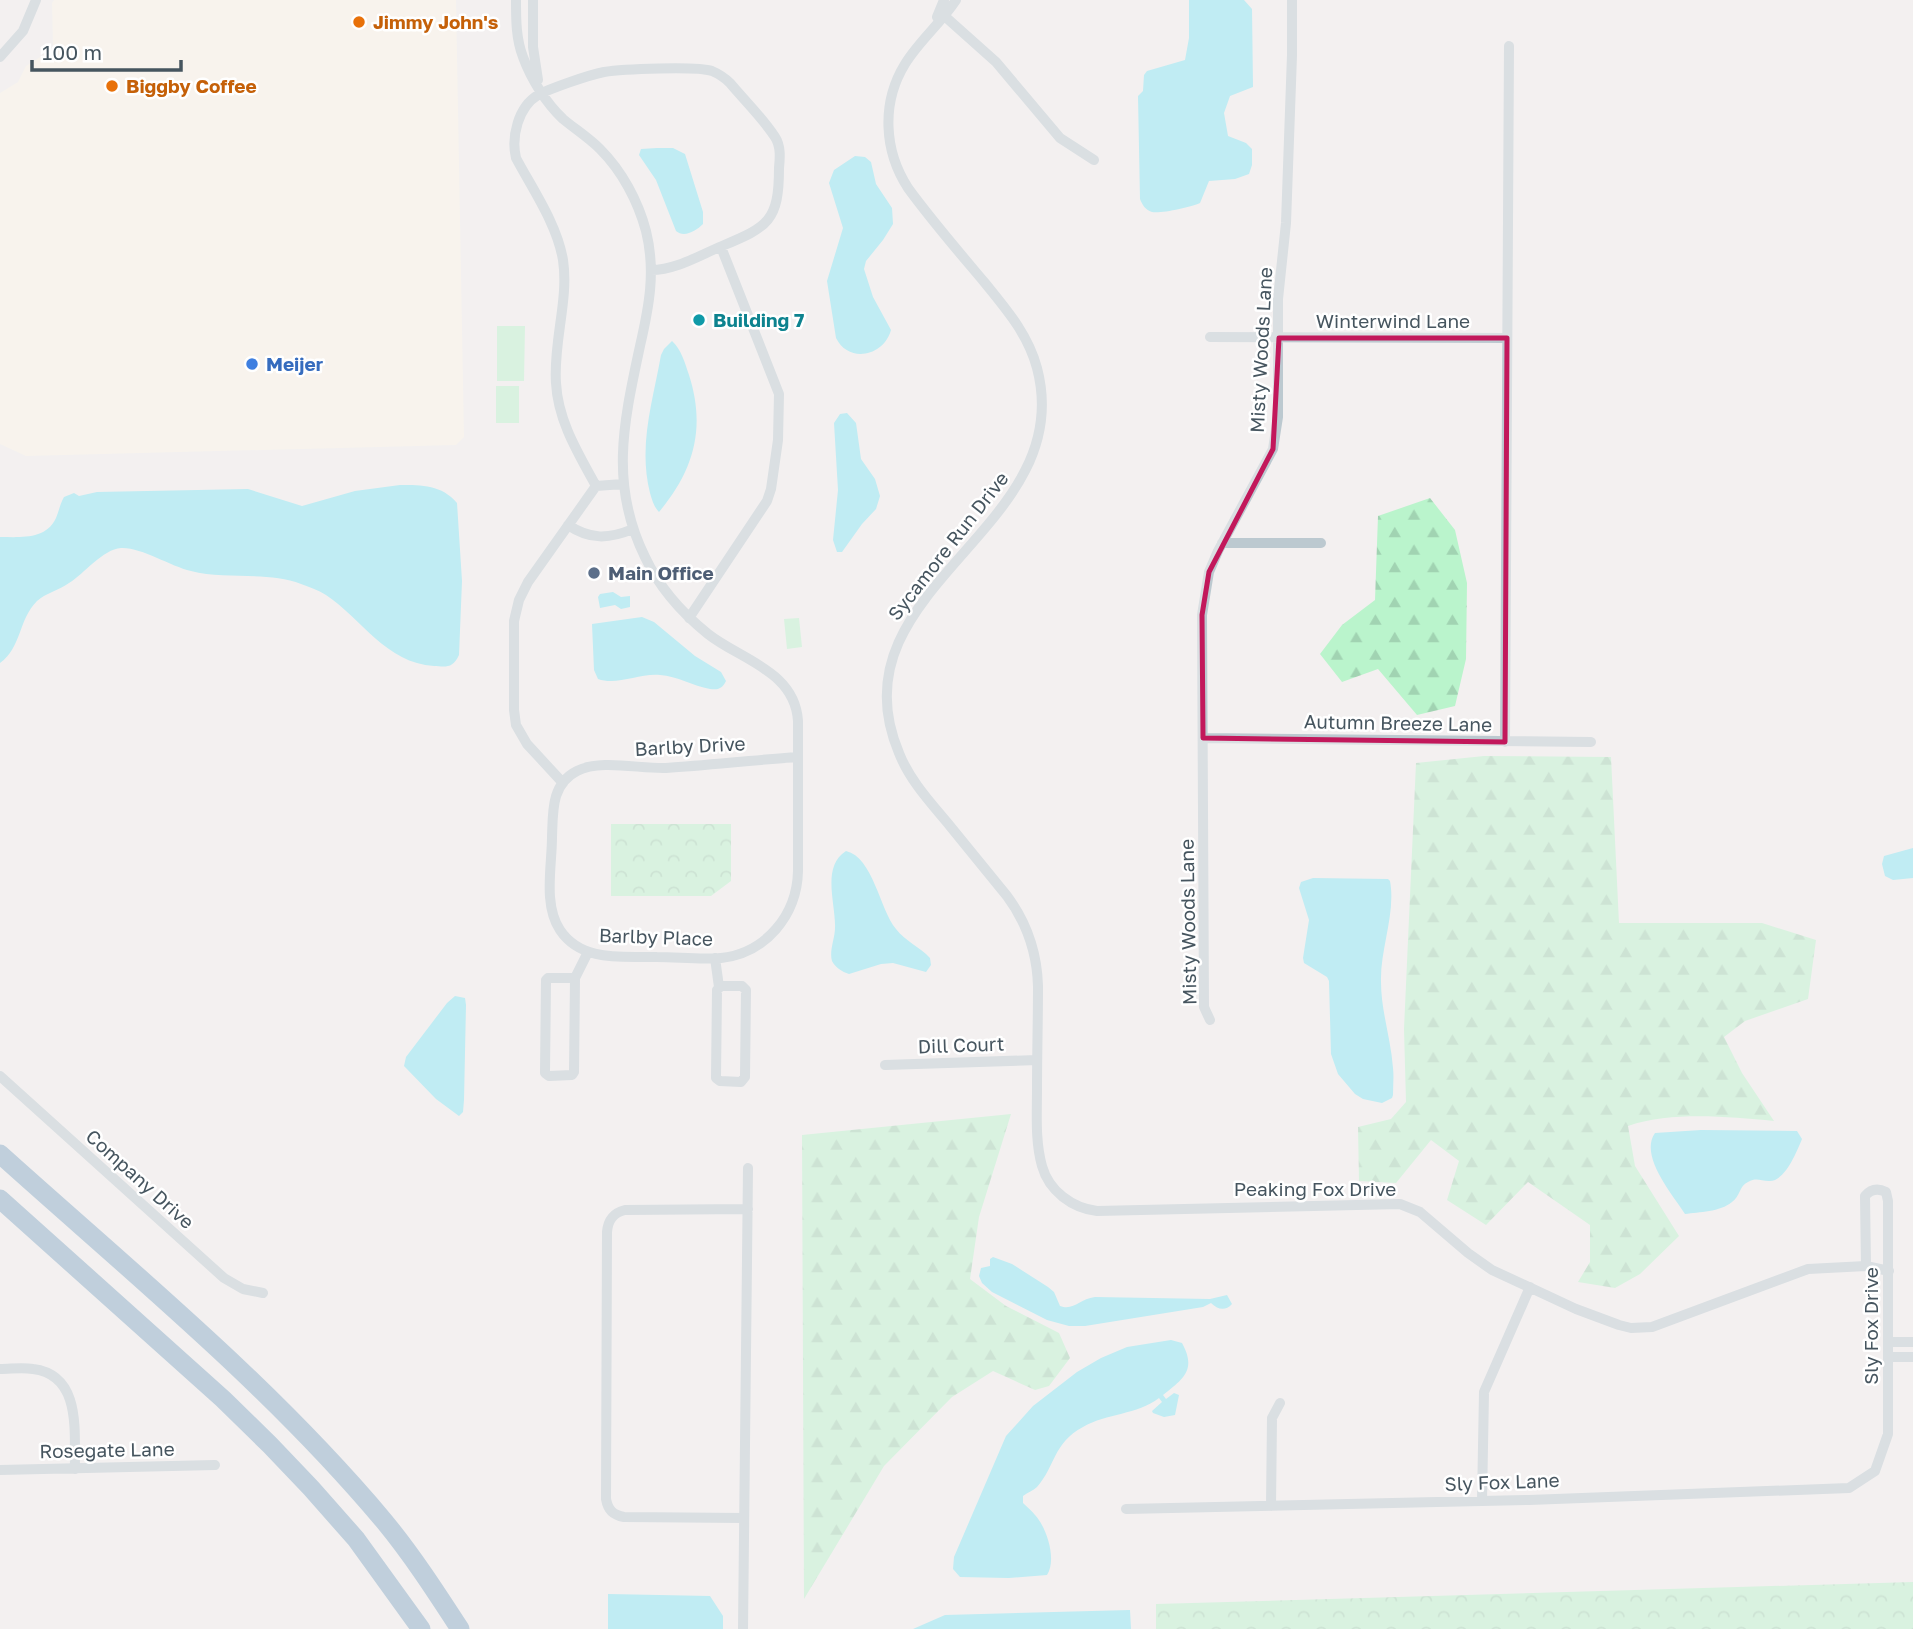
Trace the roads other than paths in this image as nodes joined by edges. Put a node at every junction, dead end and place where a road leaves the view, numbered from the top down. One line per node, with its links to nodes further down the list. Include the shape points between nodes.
1 (36, 0): 11 (street, via 23,30)
2 (516, 0): 12 (street, via 520,47)
3 (533, 0): 12 (street, via 534,65)
4 (944, 0): 8 (street, Sycamore Run Drive)
5 (956, 0): 8 (street, Sycamore Run Drive)
6 (1285, 0): 9 (street)
7 (1292, 0): 9 (street, Misty Woods Lane)
8 (942, 14): 13 (street, via 996,61 1060,138); 36 (street, Sycamore Run Drive, via 904,66 893,90 888,129 893,156 914,196 1025,336 1038,370 1041,419 1036,448 1018,486 917,608 902,633 891,666 888,709 896,747 912,778 1007,896 1026,927 1037,973)
9 (1292, 15): 17 (street, Misty Woods Lane)
10 (1509, 46): 18 (street)
11 (0, 57)
12 (543, 93): 14 (street, via 607,72 699,69 719,74 732,84 774,136 780,151 779,191 771,216 755,232); 15 (street, via 620,174 643,222); 20 (street, via 530,102 519,121 514,148 562,253 558,402 567,431)
13 (1094, 160)
14 (721, 247): 15 (street); 25 (street, via 778,390 778,440 767,501)
15 (651, 270): 19 (street, via 649,303 624,422)
16 (1210, 337): 17 (street, Winterwind Lane)
17 (1279, 338): 18 (street, Winterwind Lane); 24 (street, Misty Woods Lane, via 1273,449)
18 (1507, 338): 27 (street)
19 (623, 484): 20 (street); 22 (street)
20 (596, 486): 21 (street)
21 (568, 525): 22 (street, via 589,536); 30 (street, via 524,589 514,630 517,727)
22 (633, 529): 25 (street, via 651,570)
23 (1321, 542): 24 (street)
24 (1222, 543): 26 (street, Misty Woods Lane, via 1209,572 1202,615)
25 (689, 618): 29 (street, via 783,682 797,710)
26 (1203, 738): 27 (street, Autumn Breeze Lane); 35 (street, Misty Woods Lane, via 1204,1007)
27 (1505, 742): 28 (street, Autumn Breeze Lane)
28 (1591, 742)
29 (798, 757): 30 (street, Barlby Drive, via 667,768 594,766 572,774); 32 (street, Barlby Place, via 795,896 771,935 756,946)
30 (563, 783): 31 (street, Barlby Place, via 553,807 551,900 561,931)
31 (588, 952): 32 (street, Barlby Place); 33 (street)
32 (715, 958): 34 (street)
33 (575, 978): 33 (street, via 574,1073 549,1076 545,1071 546,980)
34 (719, 987): 34 (street, via 716,1079 741,1082 745,1077 746,990 742,986)
35 (1210, 1020)
36 (1037, 1060): 37 (street, Dill Court); 39 (street, Sycamore Run Drive)
37 (885, 1065)
38 (0, 1076): 47 (street, Company Drive, via 224,1279)
39 (1037, 1135): 46 (street, Peaking Fox Drive, via 1042,1167 1051,1184 1059,1195 1082,1209 1400,1205 1420,1212 1492,1270)
40 (0, 1154): 63 (highway, via 244,1373 338,1467 386,1523)
41 (748, 1168): 43 (street)
42 (0, 1199): 62 (highway, via 270,1445 356,1539)
43 (748, 1209): 61 (street); 61 (street, via 625,1210 611,1217 607,1232 607,1506 616,1516 624,1517)
44 (1866, 1266): 45 (street, Peaking Fox Drive); 45 (street, Sly Fox Drive, via 1865,1196 1880,1189 1888,1201); 46 (street, Peaking Fox Drive, via 1808,1269 1642,1328 1619,1325)
45 (1889, 1270): 48 (street, Sly Fox Drive)
46 (1530, 1287): 58 (street, via 1484,1392)
47 (263, 1293)
48 (1889, 1342): 49 (street); 50 (street, Sly Fox Drive)
49 (1913, 1342)
50 (1889, 1357): 51 (street); 57 (street, Sly Fox Drive, via 1888,1434)
51 (1913, 1357)
52 (0, 1369): 55 (street, via 43,1371 64,1386 73,1411)
53 (1280, 1402): 59 (street, via 1272,1418)
54 (215, 1465): 55 (street, Rosegate Lane)
55 (75, 1469): 56 (street, Rosegate Lane)
56 (0, 1470)
57 (1875, 1471): 58 (street, Sly Fox Lane, via 1849,1488)
58 (1482, 1501): 59 (street, Sly Fox Lane)
59 (1271, 1506): 60 (street, Sly Fox Lane)
60 (1126, 1509)
61 (744, 1518): 64 (street)
62 (421, 1629)
63 (460, 1629)
64 (743, 1629)

